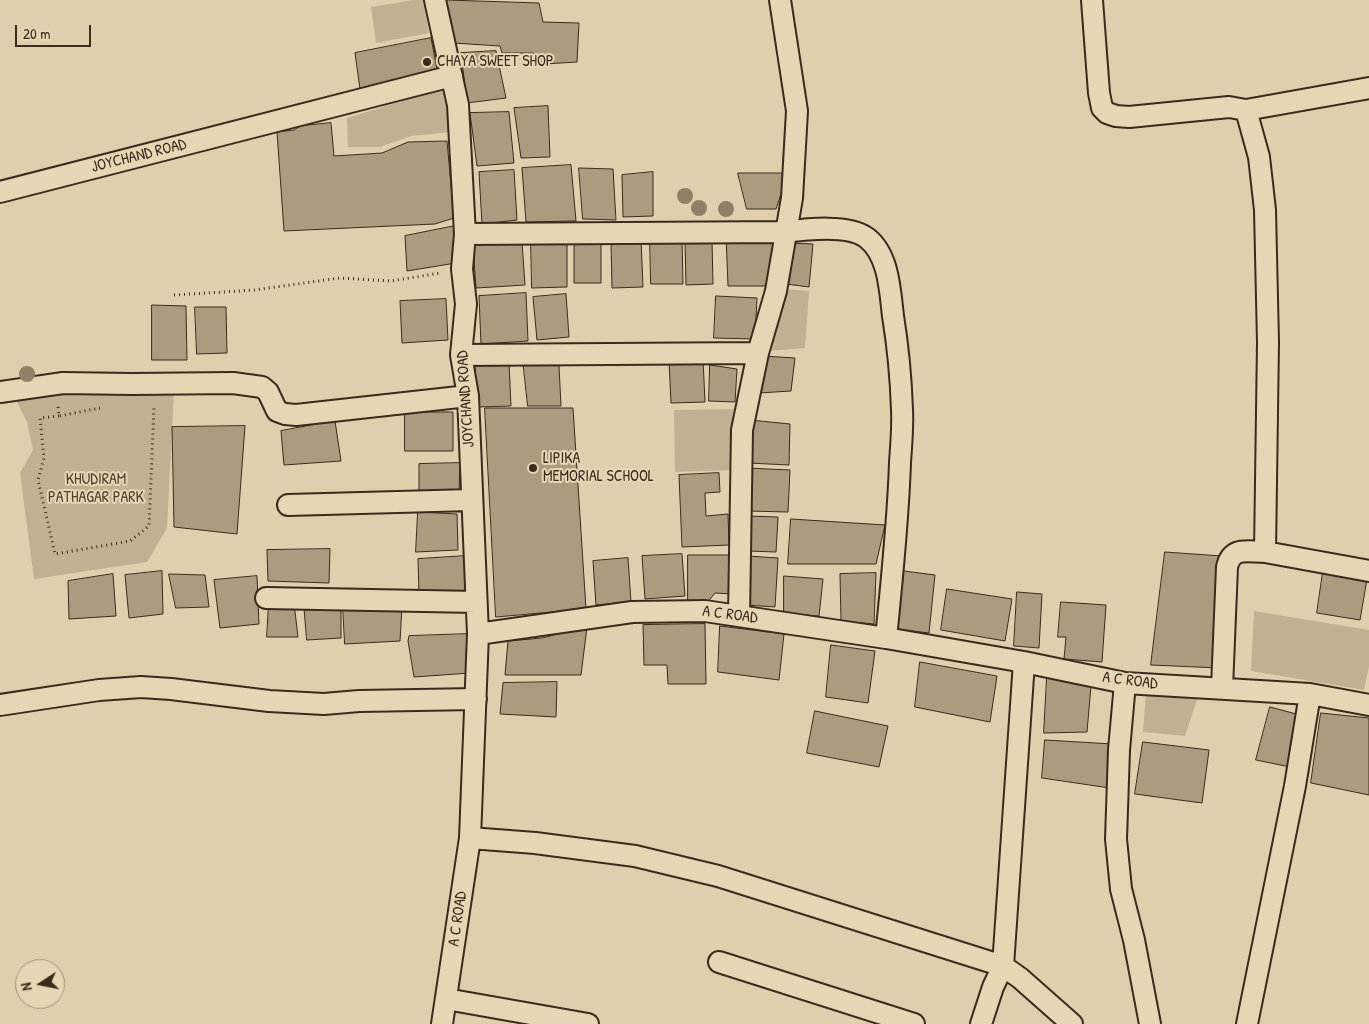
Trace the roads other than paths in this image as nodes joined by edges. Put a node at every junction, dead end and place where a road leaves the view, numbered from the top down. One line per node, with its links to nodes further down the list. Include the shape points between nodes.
1 (435, 0): 4 (street, JOYCHAND ROAD)
2 (780, 0): 8 (street, via 797,111 792,198)
3 (1092, 0): 6 (street, via 1099,93 1102,108 1107,114 1129,117 1229,107)
4 (452, 76): 7 (street, JOYCHAND ROAD); 9 (street, JOYCHAND ROAD, via 458,104)
5 (1369, 88): 6 (street)
6 (1246, 110): 16 (street, via 1259,157 1266,210)
7 (0, 192)
8 (785, 232): 9 (street); 10 (street, via 776,291); 22 (street, via 808,229 856,232 867,238 879,252 889,280 902,411 899,496)
9 (466, 234): 11 (street, JOYCHAND ROAD, via 462,269 466,304)
10 (758, 353): 11 (street); 20 (street, via 742,430)
11 (460, 355): 13 (street, JOYCHAND ROAD)
12 (0, 392): 13 (street, via 63,383 233,383 262,387 278,411 285,414)
13 (468, 396): 14 (street, JOYCHAND ROAD)
14 (471, 500): 15 (street); 19 (street, JOYCHAND ROAD)
15 (288, 505)
16 (1265, 552): 17 (street); 25 (street, via 1235,553 1230,557)
17 (1369, 572)
18 (266, 598): 19 (street)
19 (476, 602): 21 (street, JOYCHAND ROAD)
20 (739, 616): 21 (street, A C ROAD, via 705,611 632,612); 22 (street, A C ROAD)
21 (478, 634): 27 (street, A C ROAD)
22 (886, 638): 23 (street, A C ROAD)
23 (1024, 662): 24 (street, A C ROAD); 32 (street)
24 (1125, 683): 25 (street, A C ROAD); 39 (street, via 1116,839 1121,889)
25 (1222, 688): 26 (street, A C ROAD)
26 (1310, 694): 29 (street, A C ROAD); 40 (street, via 1295,786)
27 (476, 699): 28 (street, via 324,704 269,702 141,687); 30 (street, A C ROAD)
28 (0, 705)
29 (1369, 705)
30 (470, 838): 32 (street, via 635,856 718,876); 33 (street, A C ROAD)
31 (719, 962): 36 (street)
32 (1003, 966): 37 (street); 38 (street)
33 (446, 999): 34 (street, A C ROAD); 35 (street)
34 (442, 1024)
35 (588, 1024)
36 (914, 1024)
37 (981, 1024)
38 (1072, 1024)
39 (1150, 1024)
40 (1247, 1024)

